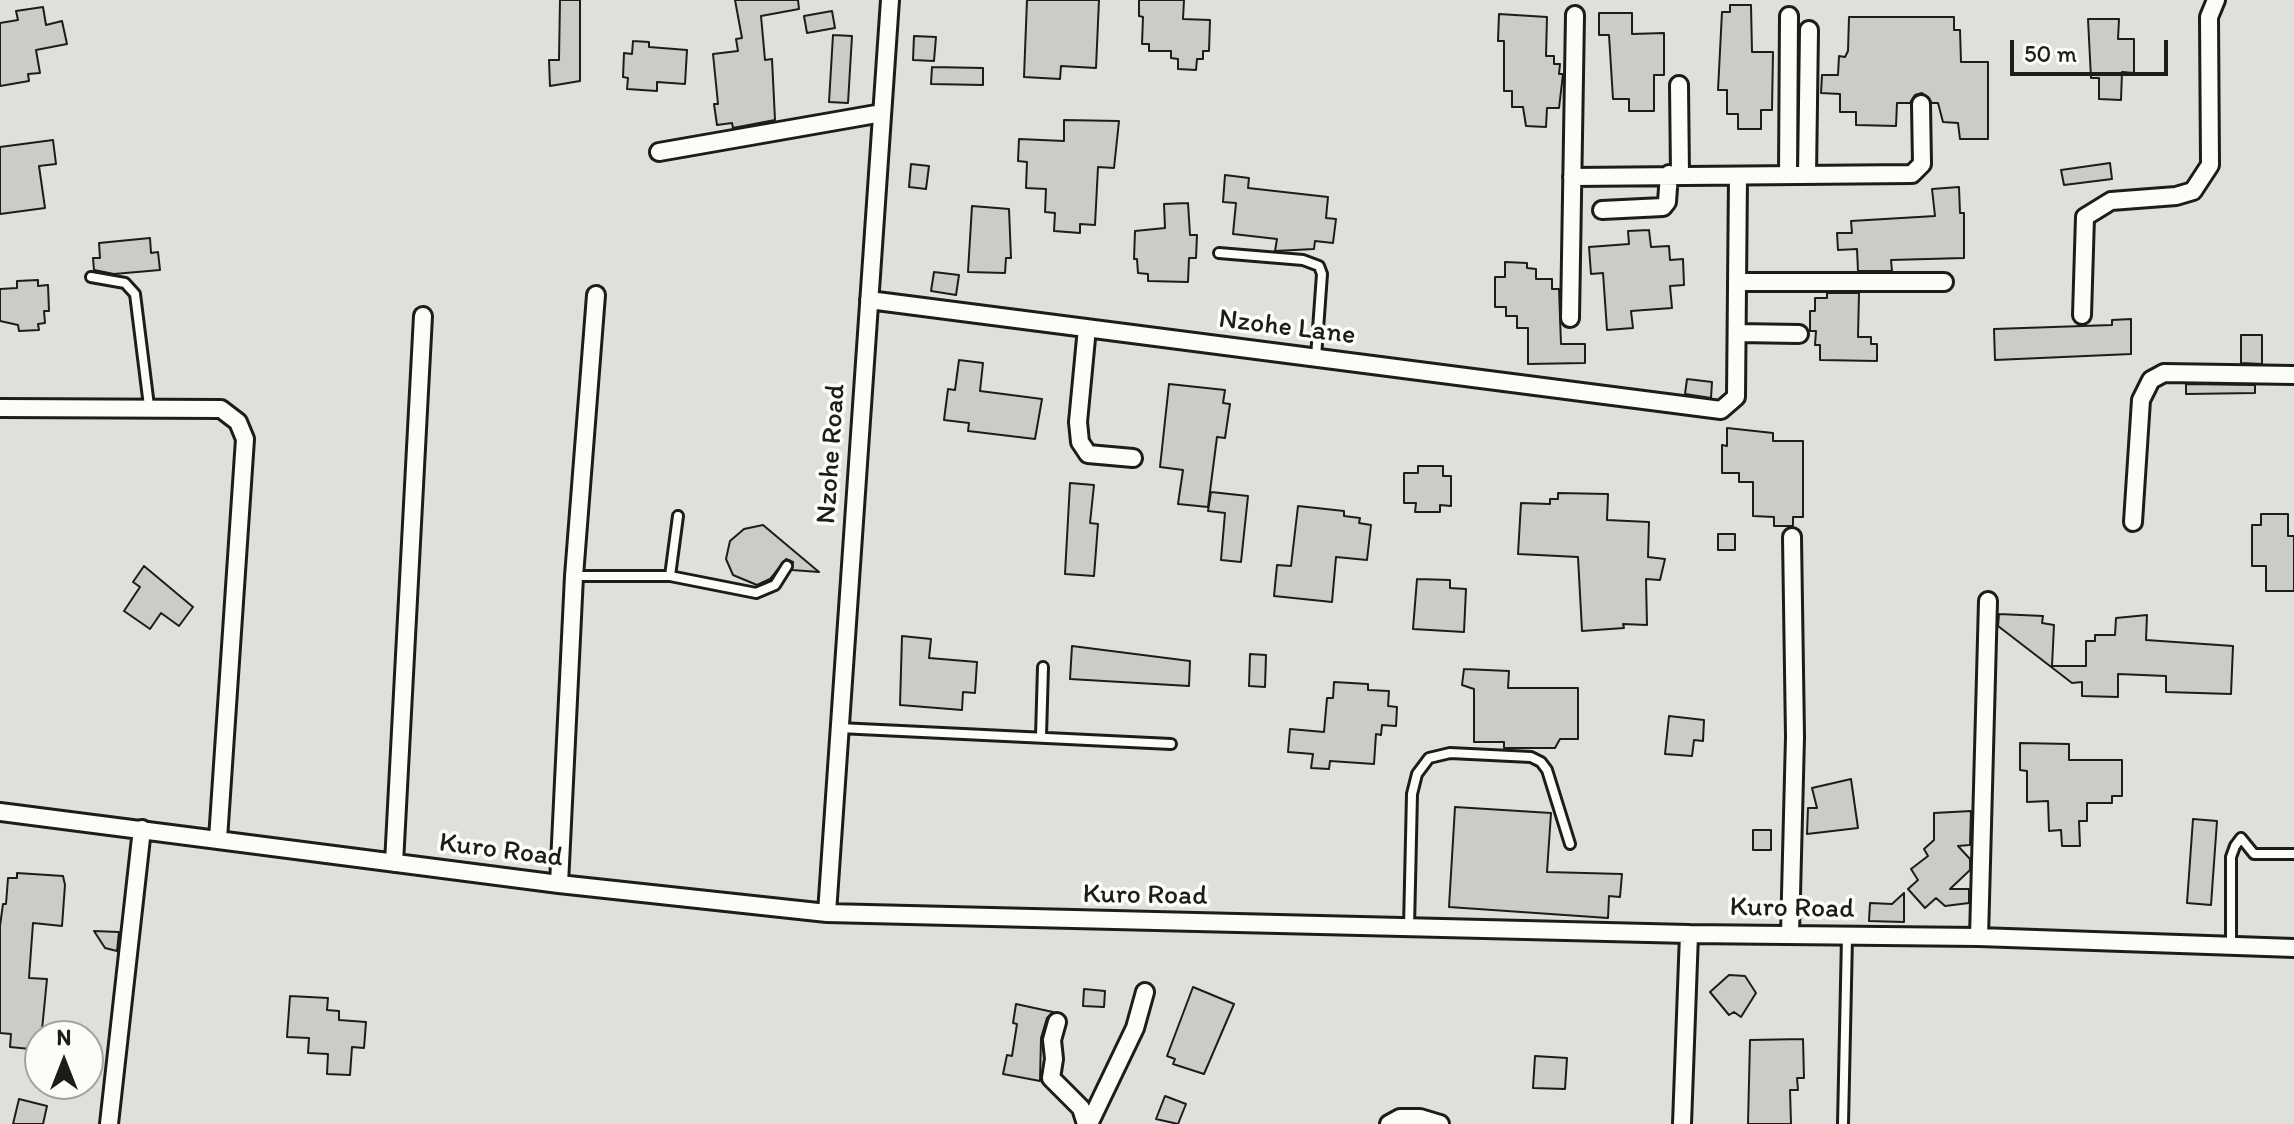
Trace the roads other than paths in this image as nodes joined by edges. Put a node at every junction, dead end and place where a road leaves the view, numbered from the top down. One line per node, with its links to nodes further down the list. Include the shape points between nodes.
1 (890, 0): 8 (street, Nzohe Road)
2 (2216, 0): 22 (street, via 2209,17 2210,165 2193,191 2111,201 2085,217)
3 (1575, 15): 14 (street)
4 (1789, 16): 11 (street)
5 (1809, 30): 12 (street)
6 (1679, 85): 10 (street)
7 (1921, 104): 12 (street, via 1919,171)
8 (882, 113): 9 (street); 21 (street, Nzohe Road)
9 (659, 152)
10 (1675, 174): 13 (street); 14 (street); 15 (street, via 1663,207)
11 (1788, 175): 12 (street); 13 (street)
12 (1807, 175)
13 (1738, 176): 18 (street)
14 (1572, 177): 24 (street)
15 (1602, 210)
16 (1219, 253): 28 (lane, via 1319,266)
17 (91, 277): 30 (lane, via 125,283 135,294)
18 (1738, 282): 19 (street); 26 (street)
19 (1944, 282)
20 (596, 295): 37 (street)
21 (869, 300): 25 (street, Nzohe Lane); 41 (street, Nzohe Road)
22 (2082, 315)
23 (423, 316): 49 (street)
24 (1570, 318)
25 (1087, 328): 28 (street, Nzohe Lane); 32 (street, via 1080,442 1088,454)
26 (1738, 333): 27 (street); 28 (street, Nzohe Lane, via 1736,397 1721,410)
27 (1799, 334)
28 (1316, 357)
29 (2294, 375): 34 (street, via 2164,373 2151,380 2141,400)
30 (149, 406): 31 (street); 46 (street, via 221,409 238,422 245,439)
31 (0, 408)
32 (1133, 458)
33 (678, 516): 38 (lane)
34 (2133, 522)
35 (1792, 537): 54 (street, via 1795,737)
36 (787, 566): 38 (lane, via 775,585 756,593)
37 (574, 576): 38 (lane); 50 (street)
38 (670, 576)
39 (1988, 601): 56 (street)
40 (1043, 667): 42 (lane)
41 (838, 728): 42 (lane); 51 (street, Nzohe Road)
42 (1041, 736): 43 (lane)
43 (1171, 744)
44 (0, 812): 45 (street, Kuro Road)
45 (142, 829): 46 (street, Kuro Road); 61 (street)
46 (218, 839): 49 (street, Kuro Road)
47 (1570, 844): 52 (lane, via 1541,762 1450,753 1429,758 1417,774 1412,794)
48 (2294, 854): 57 (lane, via 2254,854 2241,838 2235,846)
49 (394, 863): 50 (street, Kuro Road)
50 (559, 884): 51 (street, Kuro Road)
51 (827, 913): 52 (street, Kuro Road)
52 (1409, 928): 53 (street, Kuro Road)
53 (1689, 934): 54 (street, Kuro Road); 65 (street)
54 (1790, 934): 55 (street, Kuro Road)
55 (1847, 937): 56 (street, Kuro Road); 66 (lane)
56 (1979, 937): 57 (street, Kuro Road)
57 (2231, 946): 58 (street, Kuro Road)
58 (2294, 948)
59 (1145, 992): 62 (street, via 1116,1073)
60 (1057, 1022): 62 (street, via 1051,1078 1081,1108)
61 (109, 1124)
62 (1088, 1124)
63 (1389, 1124): 64 (street, via 1400,1118)
64 (1440, 1124)
65 (1682, 1124)
66 (1843, 1124)

